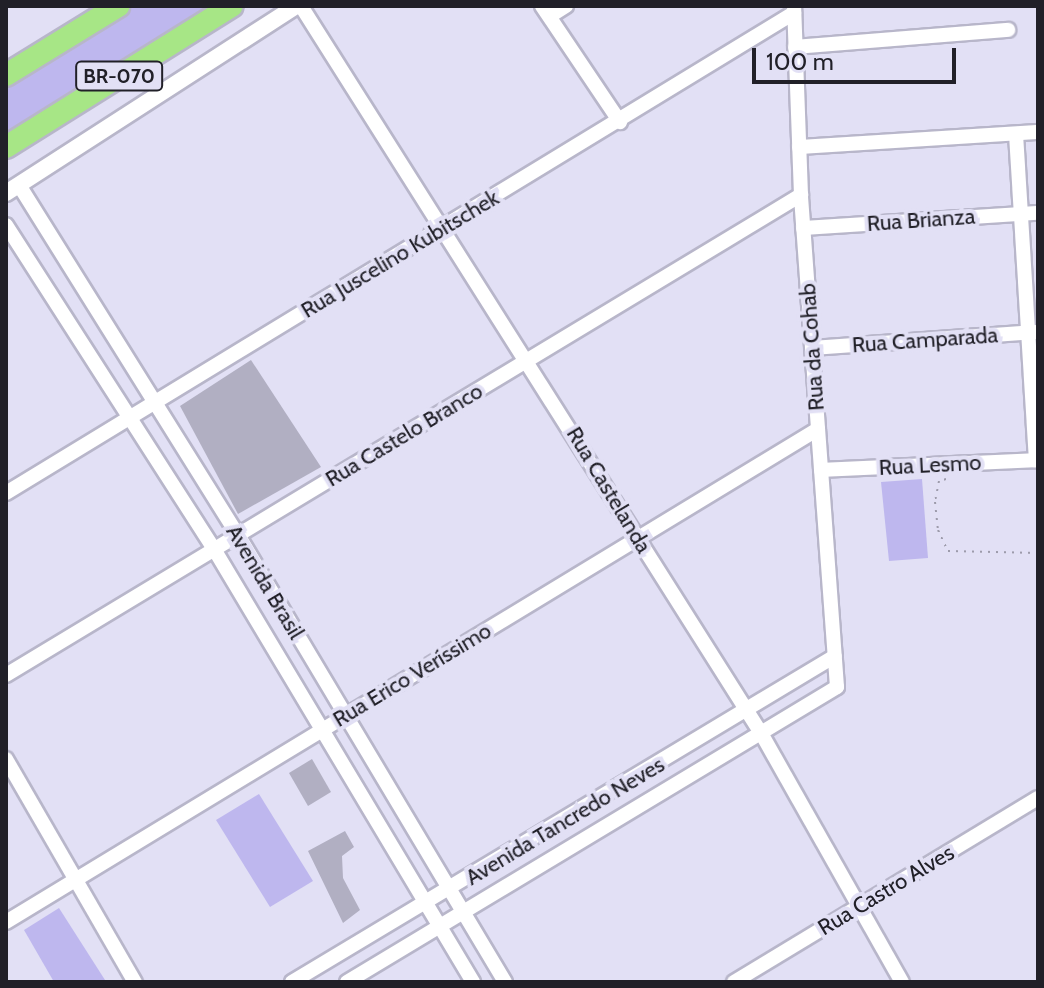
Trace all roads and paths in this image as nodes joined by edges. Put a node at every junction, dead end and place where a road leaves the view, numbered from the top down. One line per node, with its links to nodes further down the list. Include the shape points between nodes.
1 (118, 6): 9 (highway, BR-070)
2 (232, 6): 13 (highway, BR-070)
3 (299, 6): 15 (street); 20 (street, Rua Castelanda)
4 (566, 6): 6 (street)
5 (794, 10): 8 (street, Rua da Cohab); 10 (street, Rua Juscelino Kubitschek)
6 (546, 11): 10 (street)
7 (1008, 30): 8 (street)
8 (795, 47): 14 (street, Rua da Cohab)
9 (6, 75)
10 (620, 122): 20 (street, Rua Juscelino Kubitschek)
11 (1038, 132): 12 (street)
12 (1016, 134): 14 (street); 17 (street)
13 (6, 147)
14 (799, 147): 16 (street, Rua da Cohab)
15 (12, 189): 25 (street, Avenida Brasil)
16 (801, 195): 21 (street, Rua da Cohab); 24 (street, Rua Castelo Branco)
17 (1021, 213): 18 (street, Rua Brianza); 21 (street, Rua Brianza); 22 (street)
18 (1038, 213)
19 (6, 225): 26 (street, Avenida Brasil)
20 (444, 228): 24 (street, Rua Castelanda); 25 (street, Rua Juscelino Kubitschek)
21 (803, 228): 23 (street, Rua da Cohab)
22 (1033, 332): 23 (street, Rua Camparada); 28 (street)
23 (812, 348): 27 (street, Rua da Cohab)
24 (529, 359): 32 (street, Rua Castelo Branco); 33 (street, Rua Castelanda)
25 (155, 401): 26 (street, Rua Juscelino Kubitschek); 32 (street, Avenida Brasil)
26 (131, 415): 31 (street, Rua Juscelino Kubitschek); 34 (street, Avenida Brasil)
27 (818, 429): 29 (street, Rua da Cohab); 33 (street, Rua Erico Veríssimo)
28 (1037, 460): 29 (street, Rua Lesmo)
29 (821, 470): 36 (street, Rua da Cohab)
30 (954, 477): 35 (path, via 939,481 935,502 938,530 948,551)
31 (6, 493)
32 (238, 535): 34 (street, Rua Castelo Branco); 40 (street, Avenida Brasil)
33 (638, 538): 39 (street, Rua Castelanda); 40 (street, Rua Erico Veríssimo)
34 (214, 549): 37 (street, Rua Castelo Branco); 41 (street, Avenida Brasil)
35 (1038, 553)
36 (835, 656): 38 (street, Rua da Cohab); 39 (street, Avenida Tancredo Neves)
37 (6, 675)
38 (837, 687): 42 (street, Avenida Tancredo Neves)
39 (747, 711): 42 (street, Rua Castelanda); 46 (street, Avenida Tancredo Neves)
40 (344, 716): 41 (street, Rua Erico Veríssimo); 46 (street, Avenida Brasil)
41 (320, 731): 45 (street, Rua Erico Veríssimo); 47 (street, Avenida Brasil)
42 (761, 733): 48 (street, Rua Castelanda); 49 (street, Avenida Tancredo Neves)
43 (6, 759): 45 (street)
44 (1038, 798): 48 (street, Rua Castro Alves)
45 (78, 878): 50 (street, Rua Erico Veríssimo); 52 (street)
46 (450, 890): 47 (street, Avenida Tancredo Neves); 49 (street, Avenida Brasil)
47 (426, 904): 51 (street, Avenida Brasil); 53 (street, Avenida Tancredo Neves)
48 (859, 906): 57 (street, Rua Castro Alves); 58 (street, Rua Castelanda)
49 (463, 913): 51 (street, Avenida Tancredo Neves); 56 (street, Avenida Brasil)
50 (6, 922)
51 (440, 927): 54 (street, Avenida Tancredo Neves); 55 (street, Avenida Brasil)
52 (135, 982)
53 (292, 982)
54 (347, 982)
55 (473, 982)
56 (505, 982)
57 (734, 982)
58 (902, 982)

